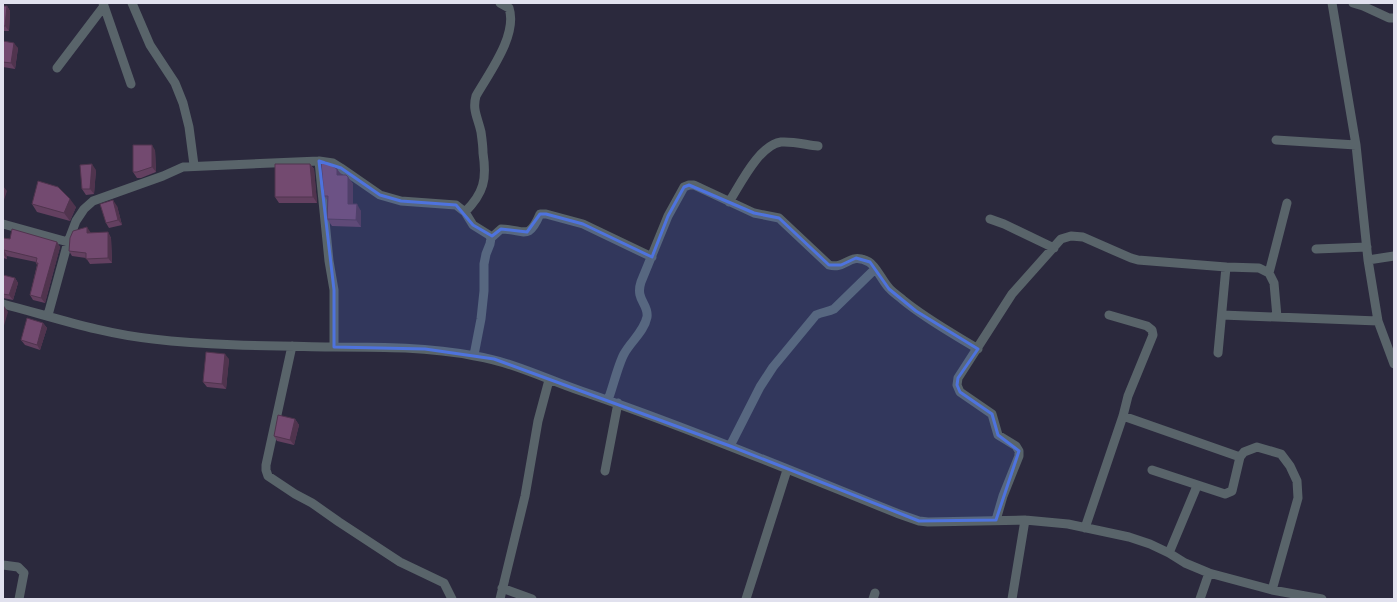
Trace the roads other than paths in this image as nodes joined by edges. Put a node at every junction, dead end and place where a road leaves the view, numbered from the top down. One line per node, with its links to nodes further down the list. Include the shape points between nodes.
1 (132, 3): 14 (street, via 150,45 175,83 183,103)
2 (500, 3): 6 (street)
3 (1332, 3): 11 (street)
4 (1354, 3): 7 (street)
5 (104, 4): 8 (street); 9 (street)
6 (509, 6): 17 (street, via 510,32 476,96 474,105 481,133 485,173 478,198)
7 (1394, 18)
8 (57, 68)
9 (131, 84)
10 (1276, 140): 11 (street)
11 (1356, 145): 22 (street)
12 (818, 146): 15 (street, via 782,142 770,145 753,164)
13 (319, 161): 14 (street); 17 (street, via 342,168 380,195 401,201 456,205); 38 (street, via 334,290)
14 (194, 165): 21 (street, via 183,166 93,202 84,209 76,221)
15 (729, 202): 26 (street, via 694,185 684,187 668,216); 29 (street, via 754,213 779,218 829,265 834,267 856,258 870,262)
16 (1287, 203): 30 (street)
17 (465, 212): 20 (street, via 473,225)
18 (990, 220): 23 (street)
19 (3, 224): 21 (street)
20 (491, 238): 26 (street, via 501,229 527,232 531,230 540,214 546,214 583,224); 41 (street, via 484,264 481,319)
21 (68, 242): 32 (street)
22 (1367, 247): 24 (street); 27 (street)
23 (1054, 248): 28 (street, via 1061,239 1071,236 1084,237 1131,258); 39 (street, via 1012,294)
24 (1316, 249)
25 (1394, 256): 27 (street)
26 (652, 257): 44 (street, via 639,290 647,316 640,333 624,353)
27 (1368, 260): 36 (street)
28 (1226, 267): 30 (street, via 1259,268); 34 (street)
29 (875, 269): 39 (street, via 889,289 916,311); 47 (street, via 834,309 816,315 773,367)
30 (1269, 272): 35 (street, via 1274,283)
31 (3, 304): 32 (street)
32 (48, 315): 37 (street, via 112,332 152,339)
33 (1109, 315): 46 (street, via 1147,326 1153,335 1128,396)
34 (1222, 316): 35 (street); 40 (street)
35 (1277, 317): 36 (street)
36 (1378, 321): 42 (street)
37 (292, 346): 38 (street); 63 (street, via 266,465 268,476 400,562 444,583)
38 (334, 347): 41 (street, via 425,349)
39 (978, 349): 53 (street, via 958,378 957,386 960,392 992,414 998,435 1016,446 1020,456)
40 (1218, 352)
41 (474, 355): 43 (street, via 514,365)
42 (1394, 364)
43 (548, 380): 44 (street); 59 (street, via 538,420 525,496)
44 (608, 400): 45 (street)
45 (618, 404): 47 (street); 51 (street)
46 (1123, 416): 48 (street); 55 (street)
47 (730, 446): 49 (street)
48 (1240, 457): 52 (street, via 1232,492 1225,494); 60 (street, via 1244,452 1257,447 1281,454 1297,481 1298,498)
49 (787, 470): 53 (street, via 919,521); 66 (street)
50 (1152, 470): 52 (street)
51 (605, 471)
52 (1197, 486): 56 (street)
53 (996, 520): 54 (street)
54 (1025, 520): 55 (street); 67 (street)
55 (1085, 528): 56 (street, via 1129,537)
56 (1169, 553): 58 (street)
57 (3, 565): 62 (street, via 18,567 24,573)
58 (1209, 573): 60 (street); 68 (street)
59 (502, 588): 64 (street); 65 (street)
60 (1272, 590): 61 (street)
61 (1284, 596): 69 (street)
62 (19, 599)
63 (452, 599)
64 (500, 599)
65 (532, 599)
66 (746, 599)
67 (1012, 599)
68 (1200, 599)
69 (1322, 599)

